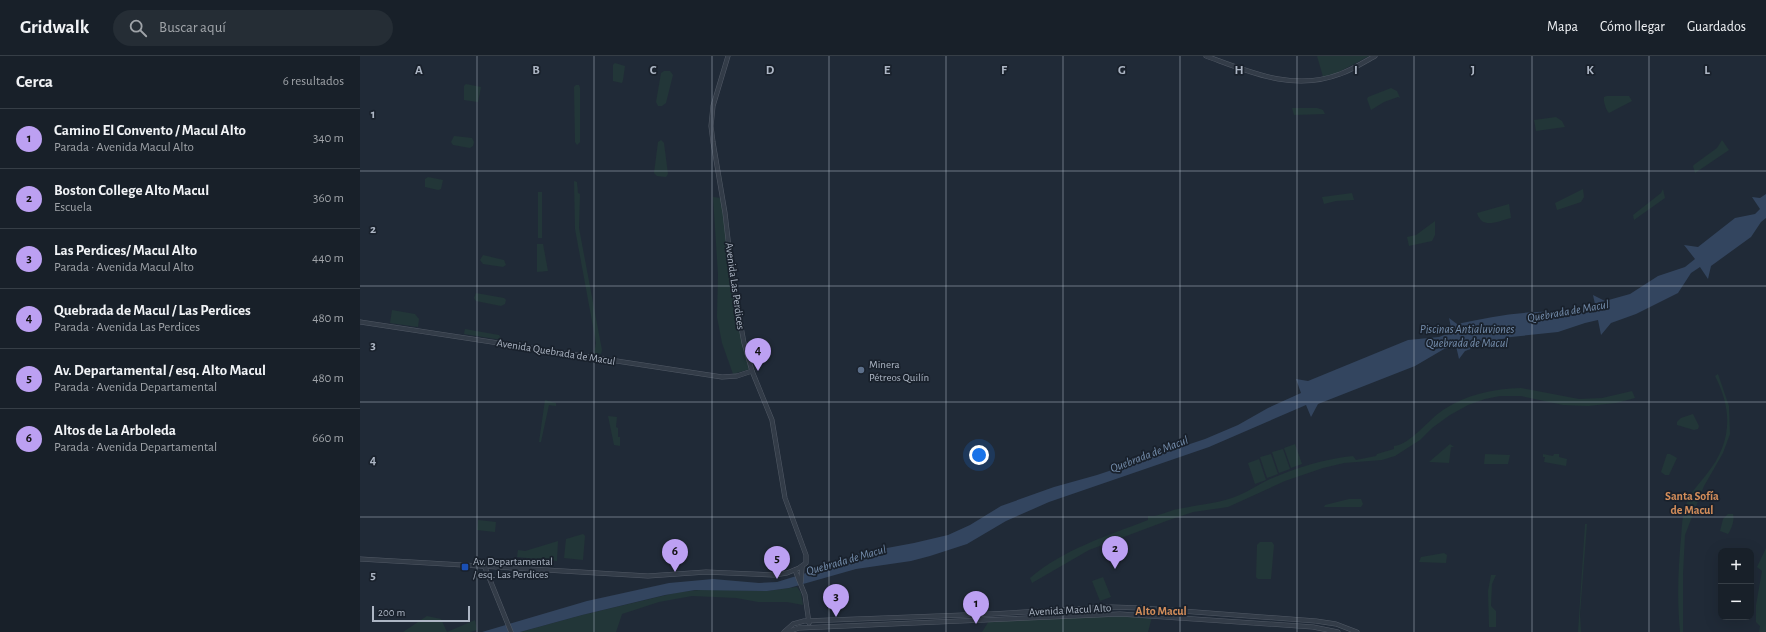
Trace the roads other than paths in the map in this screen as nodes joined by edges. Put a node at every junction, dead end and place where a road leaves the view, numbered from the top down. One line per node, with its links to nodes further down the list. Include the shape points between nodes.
1 (728, 56): 5 (street, Avenida Las Perdices, via 714,106 712,132 733,283)
2 (1206, 56): 3 (street, via 1269,78 1298,82 1332,77)
3 (1375, 56)
4 (360, 322): 5 (street, Avenida Quebrada de Macul, via 722,377)
5 (752, 371): 8 (street, Avenida Las Perdices, via 772,420 785,498 806,556 806,563)
6 (360, 559): 7 (street)
7 (484, 565): 9 (street, via 648,576 706,572 774,575); 13 (street)
8 (802, 567): 9 (street); 10 (street, Avenida Las Perdices)
9 (795, 570): 10 (street)
10 (799, 574): 11 (street)
11 (808, 621): 12 (street); 14 (street, Avenida Macul Alto, via 793,624); 16 (street, Avenida Macul Alto, via 1126,607 1316,621 1336,624)
12 (809, 628): 14 (street, Avenida Macul Alto); 15 (street, Avenida Macul Alto, via 1120,614 1313,627)
13 (511, 632)
14 (785, 632)
15 (1338, 632)
16 (1357, 632)

